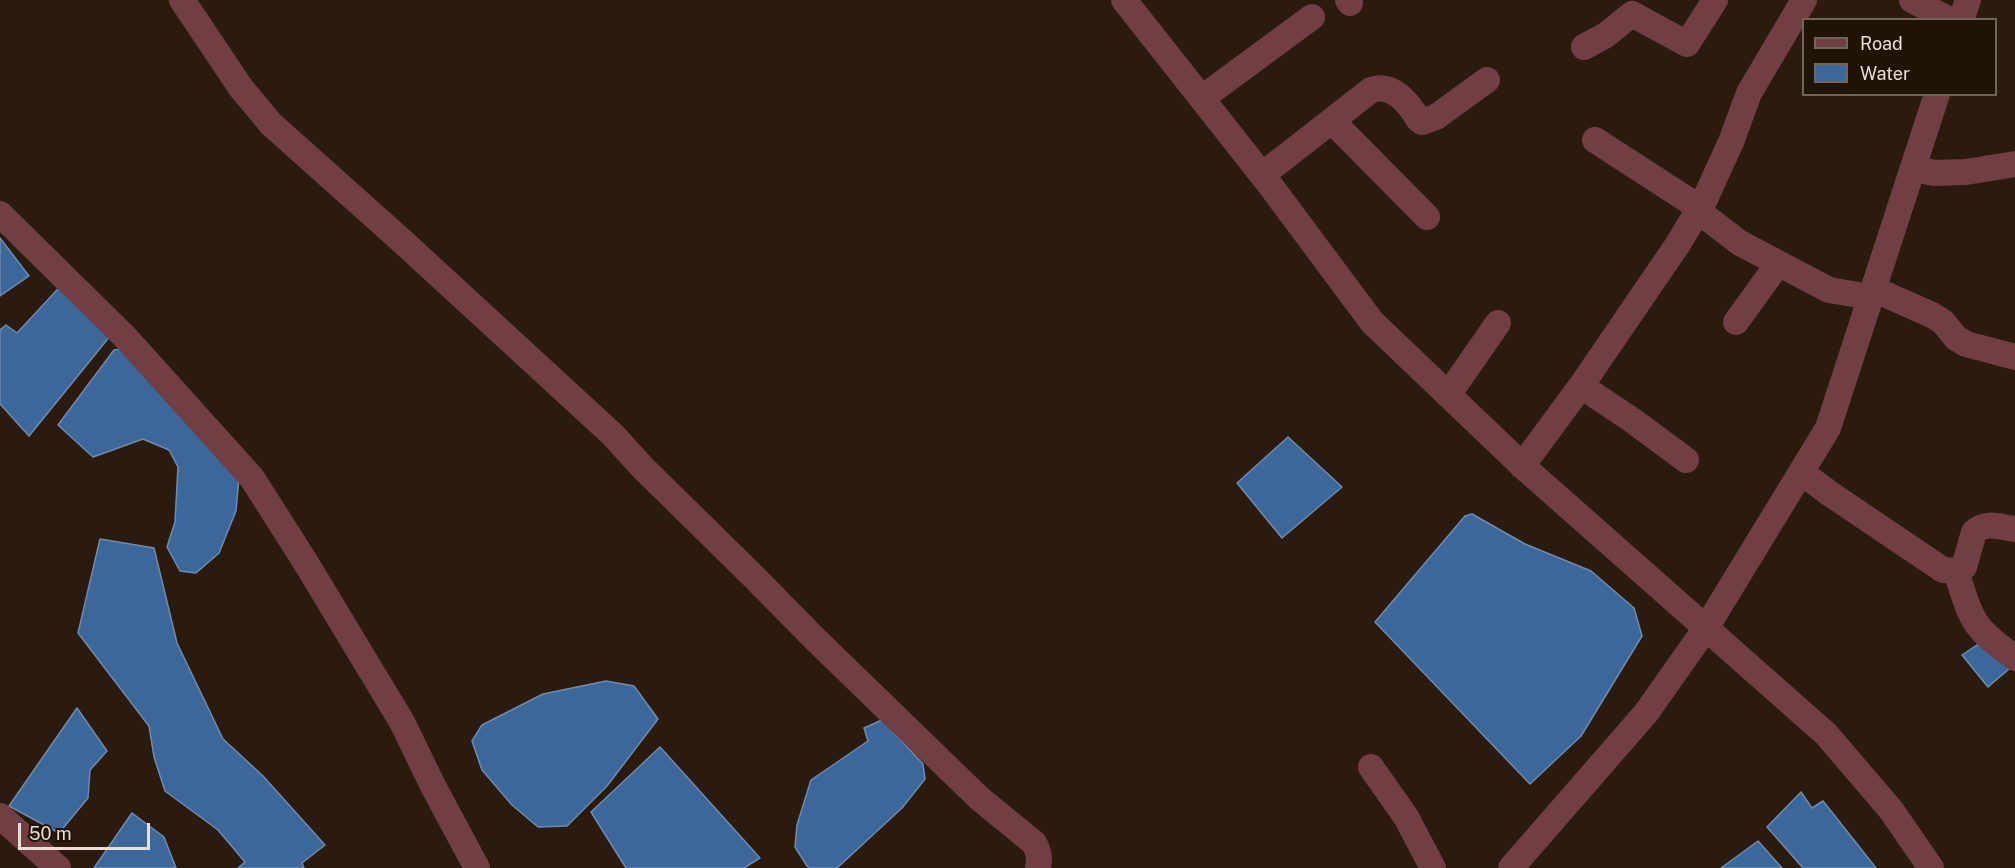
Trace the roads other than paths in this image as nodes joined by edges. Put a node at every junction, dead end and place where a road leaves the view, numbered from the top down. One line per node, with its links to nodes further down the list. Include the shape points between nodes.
1 (182, 0): 40 (street, via 241,88 271,124 613,435 979,798 1034,843)
2 (1124, 0): 13 (street)
3 (1716, 0): 10 (street, via 1687,44 1632,14)
4 (1804, 0): 19 (street, via 1749,93)
5 (1912, 0): 8 (street)
6 (1968, 0): 9 (street)
7 (1312, 17): 13 (street)
8 (1946, 18)
9 (1962, 18)
10 (1584, 47)
11 (1487, 80): 14 (street, via 1427,122 1419,120 1406,100 1379,87)
12 (1936, 96): 17 (street)
13 (1202, 98): 18 (street)
14 (1332, 121): 18 (street); 21 (street)
15 (1595, 140): 19 (street)
16 (2015, 164): 17 (street, via 1945,173)
17 (1913, 168): 23 (street)
18 (1262, 175): 28 (street, via 1372,322)
19 (1699, 210): 22 (street, via 1740,243); 27 (street)
20 (0, 214): 39 (street, via 125,337 252,478 402,722)
21 (1427, 217)
22 (1778, 264): 23 (street, via 1829,290); 25 (street)
23 (1872, 293): 26 (street, via 1932,315 1966,344); 31 (street, via 1828,428)
24 (1498, 322): 28 (street)
25 (1736, 322)
26 (2015, 357)
27 (1581, 386): 29 (street); 30 (street)
28 (1448, 395): 30 (street)
29 (1686, 460)
30 (1522, 466): 34 (street)
31 (1801, 472): 33 (street, via 1943,570); 34 (street)
32 (2015, 530): 33 (street, via 1993,525 1978,528 1964,567)
33 (1956, 571): 35 (street, via 1977,625)
34 (1706, 628): 42 (street, via 1646,713); 43 (street, via 1826,734 1891,810)
35 (2015, 658)
36 (1371, 767): 41 (street, via 1406,817)
37 (0, 816): 38 (street)
38 (58, 868)
39 (477, 868)
40 (1038, 868)
41 (1433, 868)
42 (1511, 868)
43 (1931, 868)

